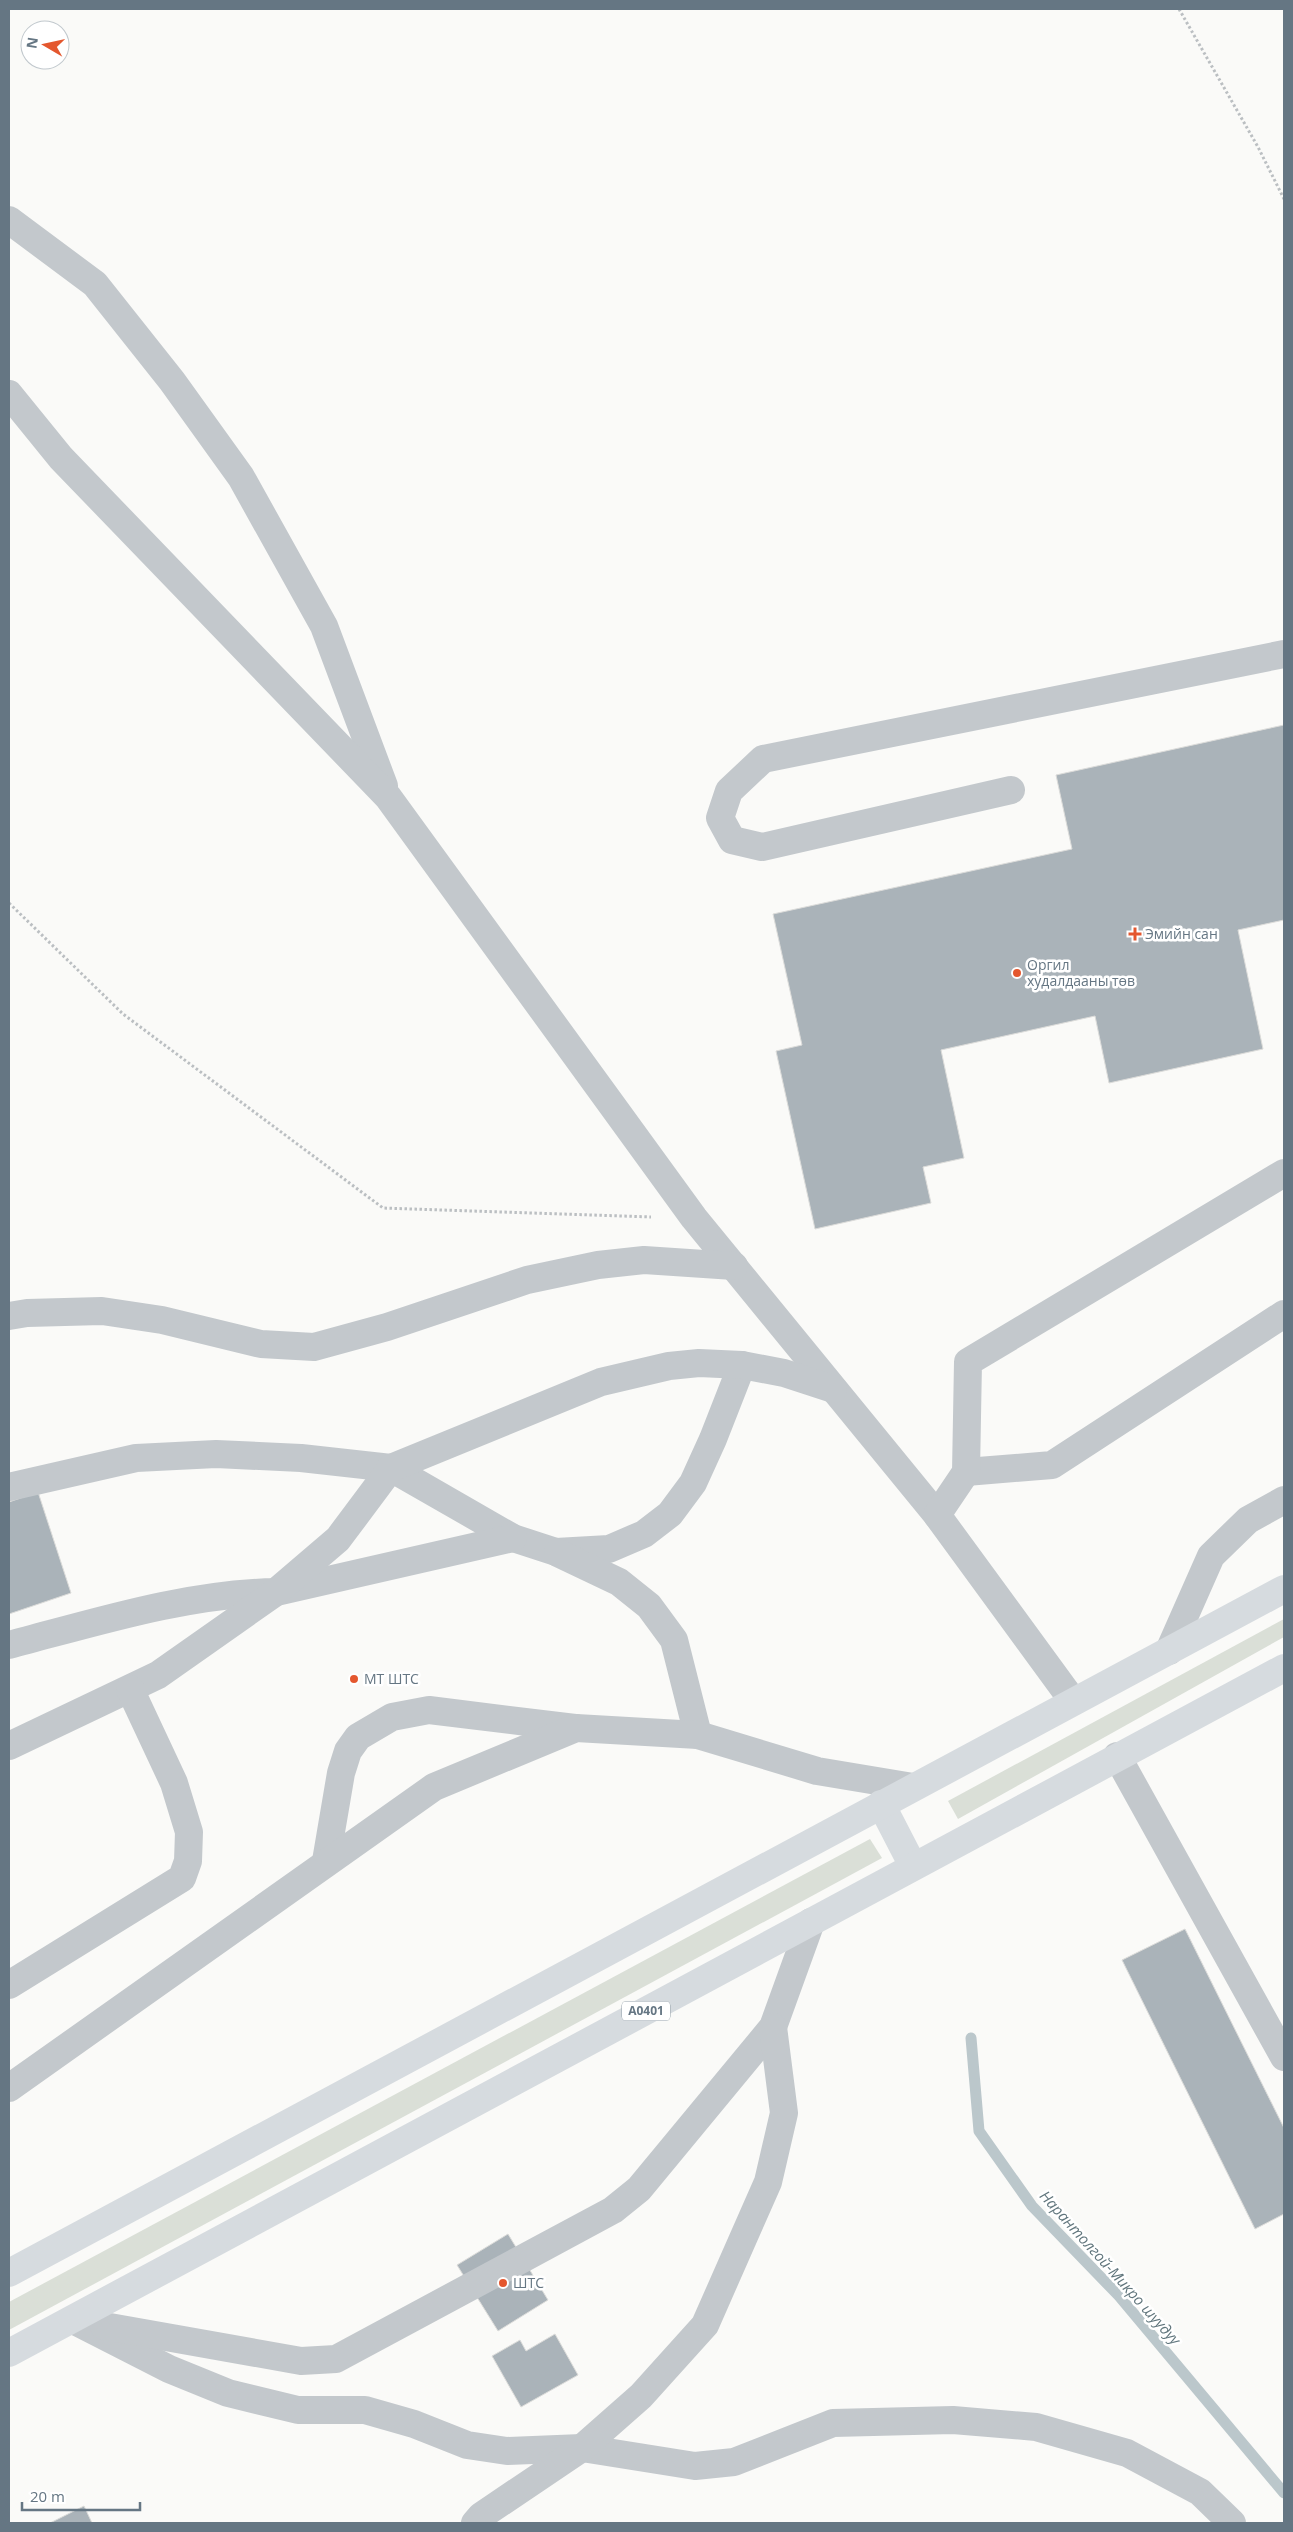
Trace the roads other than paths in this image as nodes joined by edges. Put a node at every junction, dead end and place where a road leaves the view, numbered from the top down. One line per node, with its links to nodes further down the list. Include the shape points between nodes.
1 (9, 220): 5 (lane, via 95,284 172,381 241,477 324,626)
2 (9, 394): 5 (lane, via 61,458)
3 (1284, 654): 4 (lane, via 764,760 729,791 720,818 732,840 762,847)
4 (1011, 790)
5 (388, 797): 7 (lane, via 694,1218)
6 (1284, 1173): 13 (lane, via 968,1362)
7 (734, 1266): 9 (lane, via 644,1260 598,1265 527,1280 387,1327 314,1347 261,1344 162,1320 102,1311); 11 (lane)
8 (1284, 1314): 13 (lane, via 1052,1465)
9 (9, 1316)
10 (742, 1365): 11 (lane); 12 (lane, via 699,1363 669,1366 601,1382); 18 (lane, via 714,1439 693,1483 670,1514 644,1534 609,1549)
11 (834, 1389): 16 (lane)
12 (391, 1468): 14 (lane, via 301,1458 216,1454 136,1458); 17 (lane); 20 (lane, via 338,1539)
13 (966, 1472): 16 (lane)
14 (9, 1487)
15 (1284, 1500): 22 (lane, via 1248,1520 1211,1556)
16 (937, 1515): 25 (lane)
17 (513, 1538): 18 (lane); 20 (lane)
18 (556, 1552): 27 (lane, via 619,1582 649,1606 674,1640)
19 (1284, 1589): 22 (highway)
20 (276, 1592): 21 (lane, via 186,1600); 24 (lane, via 158,1675)
21 (9, 1645)
22 (1169, 1650): 25 (highway)
23 (1284, 1668): 29 (highway, A0401)
24 (130, 1689): 28 (lane); 35 (lane, via 174,1783 189,1832 188,1861 182,1878)
25 (1073, 1701): 30 (highway)
26 (576, 1728): 27 (lane); 32 (lane, via 434,1787); 32 (lane, via 429,1710 392,1717 358,1737 348,1751 341,1773)
27 (698, 1735): 30 (lane, via 817,1771)
28 (9, 1746)
29 (1117, 1756): 33 (highway, A0401); 37 (lane)
30 (913, 1787): 31 (highway)
31 (881, 1804): 33 (highway); 39 (highway)
32 (326, 1861): 38 (lane)
33 (913, 1866): 34 (highway, A0401)
34 (811, 1922): 36 (lane); 40 (highway, A0401)
35 (9, 1985)
36 (773, 2027): 40 (lane, via 639,2189 613,2210 336,2359 301,2361); 42 (lane, via 784,2113 768,2182 705,2325 641,2396)
37 (1284, 2057)
38 (9, 2088)
39 (9, 2273)
40 (73, 2320): 41 (highway, A0401); 42 (lane, via 169,2369 228,2393 298,2410 365,2410 414,2424 467,2445 499,2450)
41 (9, 2353)
42 (582, 2448): 43 (lane); 44 (lane, via 695,2466 734,2462 833,2423 953,2420 1036,2427 1127,2453 1200,2492)
43 (475, 2523)
44 (1232, 2523)

